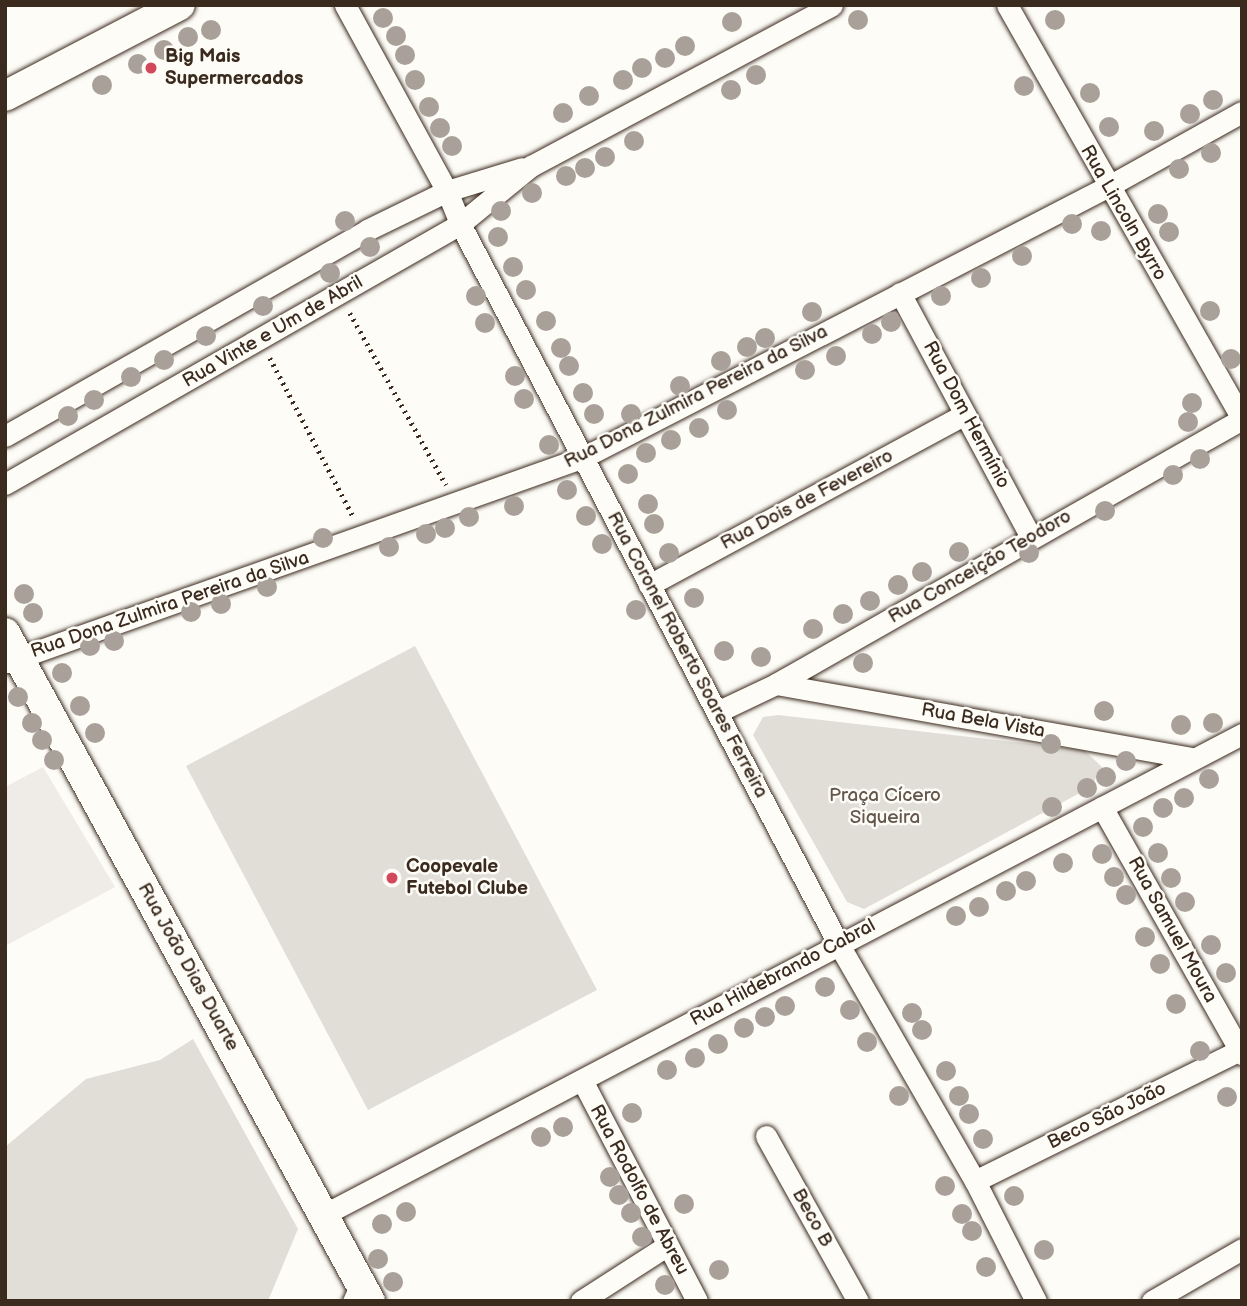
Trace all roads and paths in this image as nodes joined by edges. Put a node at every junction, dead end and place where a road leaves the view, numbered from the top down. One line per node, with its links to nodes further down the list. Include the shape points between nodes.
1 (180, 5): 5 (street)
2 (345, 5): 9 (street, Rua Coronel Roberto Soares Ferreira)
3 (832, 5): 7 (street, Rua Vinte e Um de Abril)
4 (1007, 5): 8 (street, Rua Lincoln Byrro)
5 (5, 96)
6 (1242, 113): 8 (street, Rua Dona Zulmira Pereira da Silva)
7 (531, 166): 9 (street, Rua Vinte e Um de Abril); 10 (street, Rua Vinte e Um de Abril)
8 (1107, 187): 12 (street, Rua Dona Zulmira Pereira da Silva); 15 (street, Rua Lincoln Byrro)
9 (447, 191): 10 (street, Rua Coronel Roberto Soares Ferreira); 16 (street, Rua Vinte e Um de Abril, via 367,230)
10 (460, 224): 11 (street, Rua Vinte e Um de Abril); 17 (street, Rua Coronel Roberto Soares Ferreira)
11 (340, 293): 13 (street, Rua Vinte e Um de Abril); 19 (path)
12 (900, 293): 14 (street, Rua Dom Hermínio); 17 (street, Rua Dona Zulmira Pereira da Silva)
13 (260, 339): 18 (street, Rua Vinte e Um de Abril); 21 (path)
14 (965, 414): 20 (street, Rua Dom Hermínio); 22 (street, Rua Dois de Fevereiro)
15 (1242, 419): 20 (street, Rua Conceição Teodoro)
16 (5, 436)
17 (584, 457): 19 (street, Rua Dona Zulmira Pereira da Silva); 22 (street, Rua Coronel Roberto Soares Ferreira)
18 (5, 484)
19 (457, 506): 21 (street, Rua Dona Zulmira Pereira da Silva)
20 (1031, 537): 24 (street, Rua Conceição Teodoro)
21 (365, 538): 23 (street, Rua Dona Zulmira Pereira da Silva)
22 (649, 585): 25 (street, Rua Coronel Roberto Soares Ferreira)
23 (9, 651): 34 (street, Rua João Dias Duarte)
24 (776, 684): 25 (street, Rua Conceição Teodoro); 27 (street, Rua Bela Vista)
25 (717, 712): 29 (street, Rua Coronel Roberto Soares Ferreira)
26 (1242, 734): 27 (street, Rua Hildebrando Cabral)
27 (1190, 758): 28 (street, Rua Hildebrando Cabral)
28 (1102, 807): 29 (street, Rua Hildebrando Cabral); 30 (street, Rua Samuel Moura)
29 (838, 943): 31 (street, Rua Hildebrando Cabral); 33 (street, Rua Coronel Roberto Soares Ferreira)
30 (1241, 1052): 33 (street, Beco São João)
31 (582, 1080): 34 (street, Rua Hildebrando Cabral); 35 (street, Rua Rodolfo de Abreu)
32 (766, 1136): 40 (street, Beco B)
33 (975, 1181): 41 (street, Rua Coronel Roberto Soares Ferreira)
34 (325, 1214): 37 (street, Rua João Dias Duarte)
35 (668, 1245): 38 (street); 39 (street, Rua Rodolfo de Abreu)
36 (1242, 1249): 42 (street)
37 (359, 1293)
38 (581, 1301)
39 (697, 1301)
40 (858, 1301)
41 (1036, 1301)
42 (1152, 1301)

